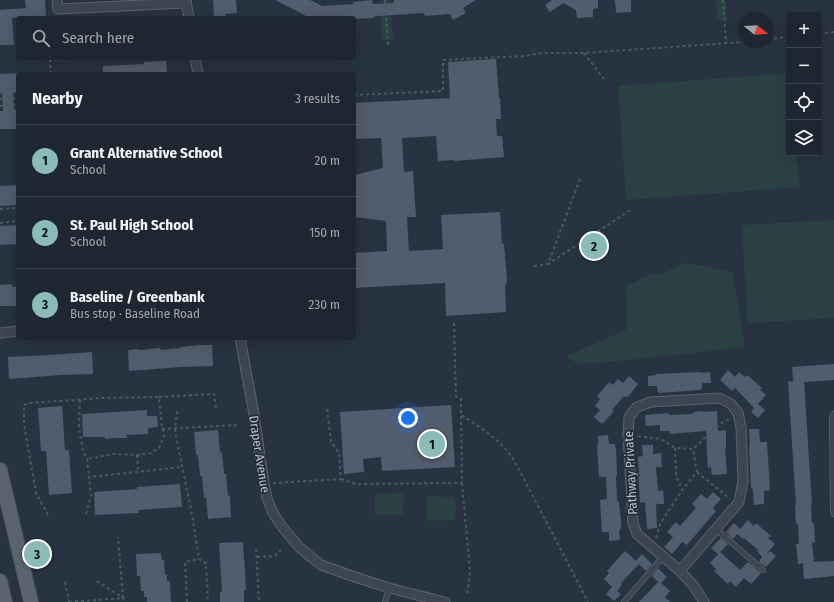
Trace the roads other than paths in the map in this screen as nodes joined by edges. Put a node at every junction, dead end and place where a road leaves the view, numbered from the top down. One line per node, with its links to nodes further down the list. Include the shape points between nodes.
1 (186, 1): 2 (street); 4 (street)
2 (114, 3): 3 (street)
3 (58, 4)
4 (189, 16)
5 (195, 60): 6 (street)
6 (198, 72)
7 (16, 331): 8 (street)
8 (0, 333)
9 (240, 340): 18 (street, Draper Avenue, via 264,483 273,513 300,548 321,564)
10 (834, 414): 12 (lane)
11 (0, 470): 20 (main road)
12 (834, 514)
13 (716, 529): 14 (street, Pathway Private, via 739,502 743,481 738,413 731,404 720,398 651,402 637,407 629,417 628,435 633,523 637,534); 15 (lane); 16 (street)
14 (664, 557): 16 (street, Pathway Private); 23 (lane)
15 (763, 570)
16 (680, 572): 24 (street, Pathway Private, via 693,585)
17 (0, 581): 19 (main road)
18 (389, 588): 21 (lane); 22 (street, Draper Avenue)
19 (5, 602)
20 (31, 602)
21 (385, 602)
22 (445, 602)
23 (624, 602)
24 (704, 602)

